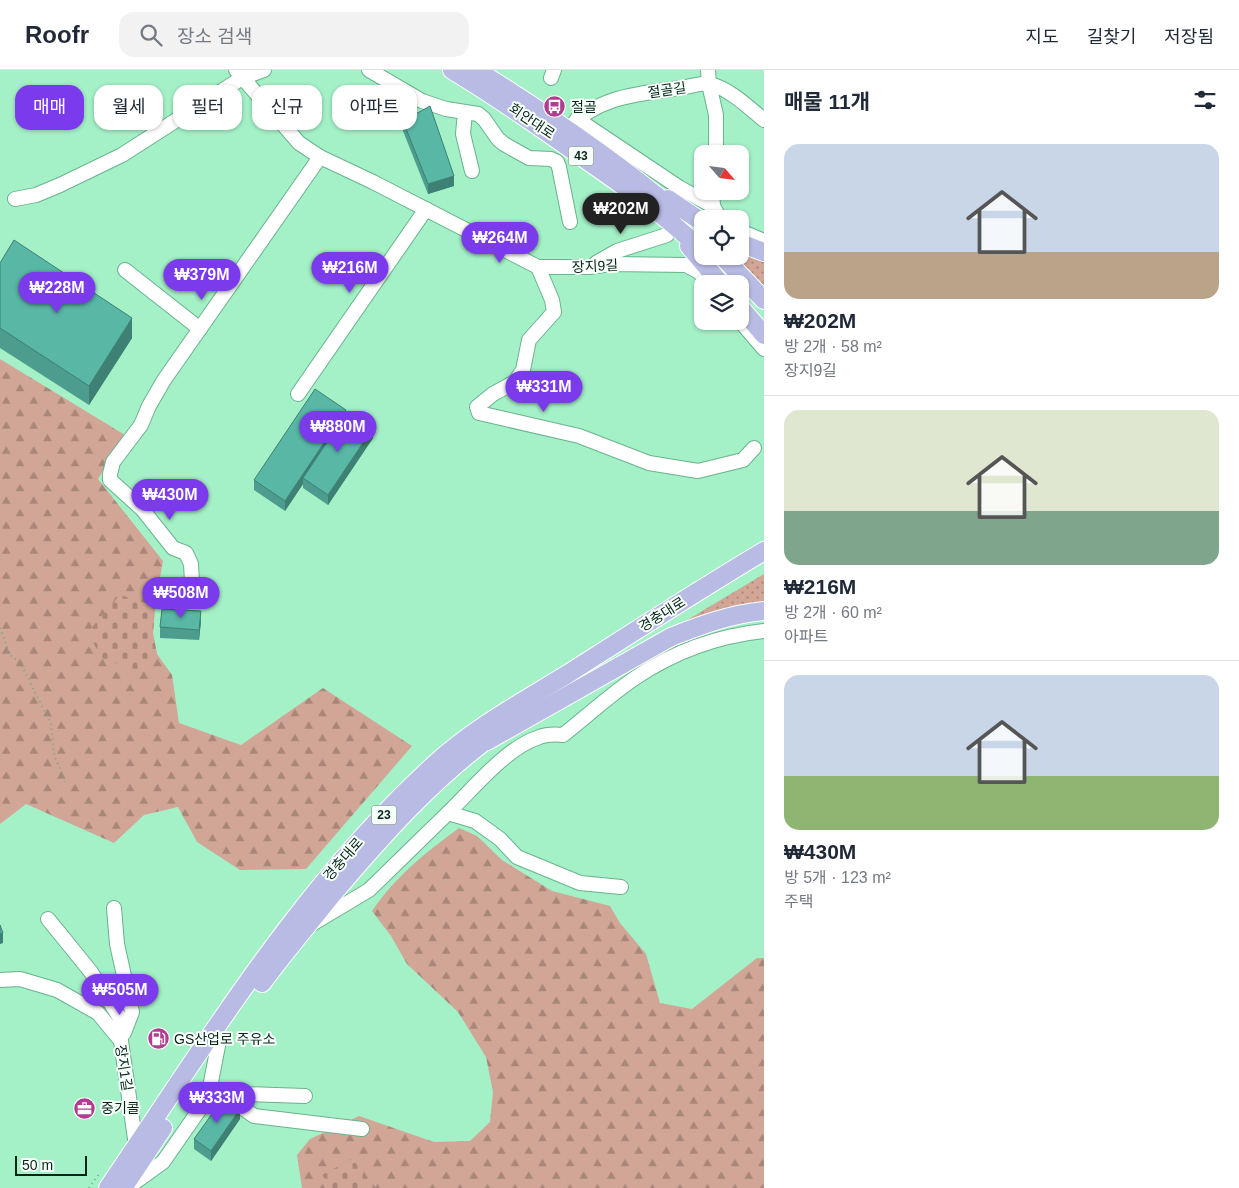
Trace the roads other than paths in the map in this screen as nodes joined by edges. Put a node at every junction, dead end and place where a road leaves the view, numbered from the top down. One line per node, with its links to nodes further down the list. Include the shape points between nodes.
1 (264, 70): 5 (street)
2 (369, 70): 7 (street, via 422,101)
3 (452, 70): 19 (main road, 회안대로 / 43, via 618,180)
4 (476, 70): 9 (main road, 회안대로 / 43, via 527,102)
5 (243, 73): 11 (street, 장지9길, via 299,143); 14 (street, via 122,155 60,186)
6 (709, 77): 8 (street); 9 (street, 절골길, via 620,97 590,109); 10 (street, via 716,115)
7 (465, 112): 13 (street, via 463,134); 18 (street, via 478,114 498,139 529,158 557,162)
8 (764, 120)
9 (572, 124): 12 (main road, 회안대로 / 43); 16 (street)
10 (716, 145)
11 (320, 157): 15 (street, 장지9길); 38 (street)
12 (619, 166): 17 (main road); 20 (main road, 회안대로 / 43)
13 (472, 171)
14 (15, 200)
15 (426, 209): 29 (street, 장지9길); 42 (street)
16 (713, 210)
17 (694, 217)
18 (570, 222)
19 (665, 226): 23 (main road, 회안대로 / 43); 28 (street); 32 (main road)
20 (694, 229)
21 (749, 235): 22 (street)
22 (764, 241)
23 (694, 246)
24 (749, 246): 25 (main road)
25 (764, 252)
26 (717, 265): 33 (main road)
27 (731, 265): 35 (main road)
28 (589, 267): 29 (street, 장지9길); 31 (street, 장지9길, via 610,264 686,265)
29 (538, 268): 43 (street, via 554,312 529,340 524,370 515,382 482,402 477,407 479,413 580,436 649,463 698,471 742,460)
30 (125, 270): 38 (street)
31 (701, 275)
32 (711, 275)
33 (726, 275)
34 (749, 298): 36 (main road)
35 (764, 300)
36 (764, 314)
37 (749, 318): 40 (main road)
38 (200, 329): 48 (street, via 159,389 141,426 113,462 110,474 110,480 142,510 174,548 186,553 191,564)
39 (748, 330): 41 (street)
40 (764, 335)
41 (764, 349)
42 (298, 394)
43 (754, 448)
44 (764, 547): 47 (main road)
45 (764, 551): 47 (main road, 경충대로 / 23)
46 (764, 565): 51 (main road, 경충대로 / 23, via 531,708)
47 (733, 570): 64 (main road, 경충대로 / 23, via 493,720 437,762 404,793 290,922)
48 (192, 582)
49 (764, 612): 51 (main road, via 744,613 671,637)
50 (764, 631): 52 (street, via 704,642 677,654 636,678 563,735 535,738 517,749 498,763)
51 (474, 749): 56 (main road, 경충대로 / 23, via 382,838)
52 (448, 813): 53 (street, via 474,821 500,839 517,857 580,883); 56 (street, via 369,890)
53 (621, 887)
54 (114, 908): 58 (street, via 117,944 132,1012)
55 (48, 919): 58 (street, via 91,972 120,1018)
56 (305, 928): 59 (main road, 경충대로 / 23)
57 (0, 980): 58 (street, 장지1길, via 20,979 57,990 98,1013)
58 (121, 1041): 64 (street, 장지1길)
59 (218, 1046): 60 (street); 66 (main road, 경충대로 / 23)
60 (210, 1087): 62 (street); 66 (street, via 202,1106 163,1162)
61 (305, 1096): 62 (street, via 243,1094)
62 (229, 1098): 63 (street, via 254,1116)
63 (362, 1130)
64 (136, 1146): 65 (main road, 경충대로 / 23)
65 (103, 1181)
66 (125, 1188)

